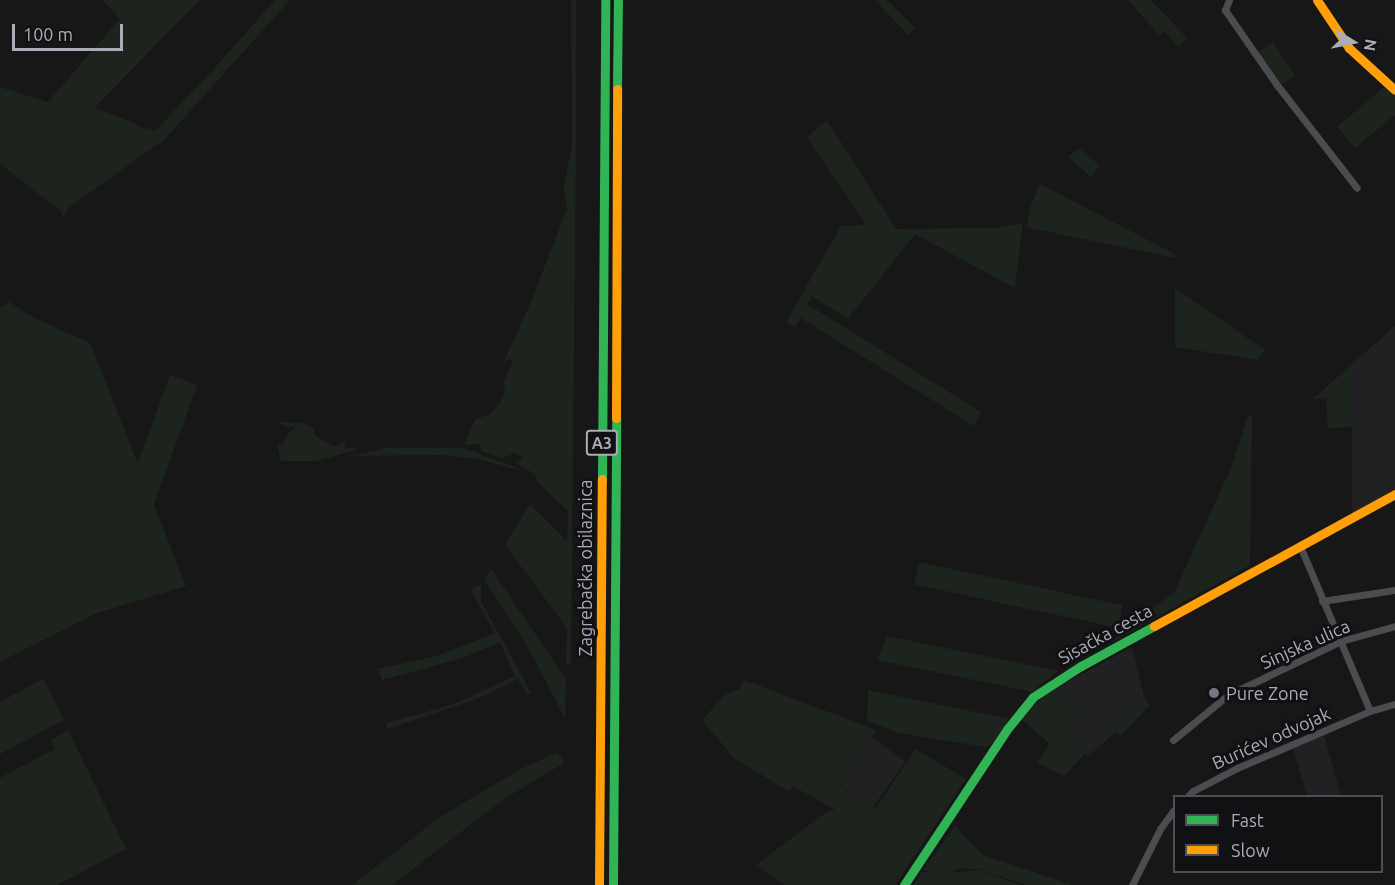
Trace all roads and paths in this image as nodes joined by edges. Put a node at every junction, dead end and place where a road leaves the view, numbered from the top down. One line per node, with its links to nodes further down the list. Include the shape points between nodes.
1 (605, 0): 18 (main road, Zagrebačka obilaznica / A3)
2 (618, 0): 19 (main road, Zagrebačka obilaznica / A3)
3 (1229, 0): 6 (street, via 1225,10)
4 (1317, 0): 5 (main road, via 1349,48)
5 (1395, 90)
6 (1357, 189)
7 (1395, 494): 8 (main road, Sisačka cesta)
8 (1300, 546): 10 (street); 20 (main road, Sisačka cesta, via 1081,666 1033,697 1008,728)
9 (1395, 590): 10 (street)
10 (1322, 601): 12 (street)
11 (1395, 626): 12 (street, Sinjska ulica)
12 (1341, 641): 14 (street); 15 (street, Sinjska ulica, via 1228,695)
13 (1395, 704): 14 (street, Burićev odvojak)
14 (1370, 711): 16 (street, Burićev odvojak, via 1237,768)
15 (1173, 740)
16 (1189, 795)
17 (1173, 811): 21 (street)
18 (599, 885)
19 (613, 885)
20 (904, 885)
21 (1132, 885)

